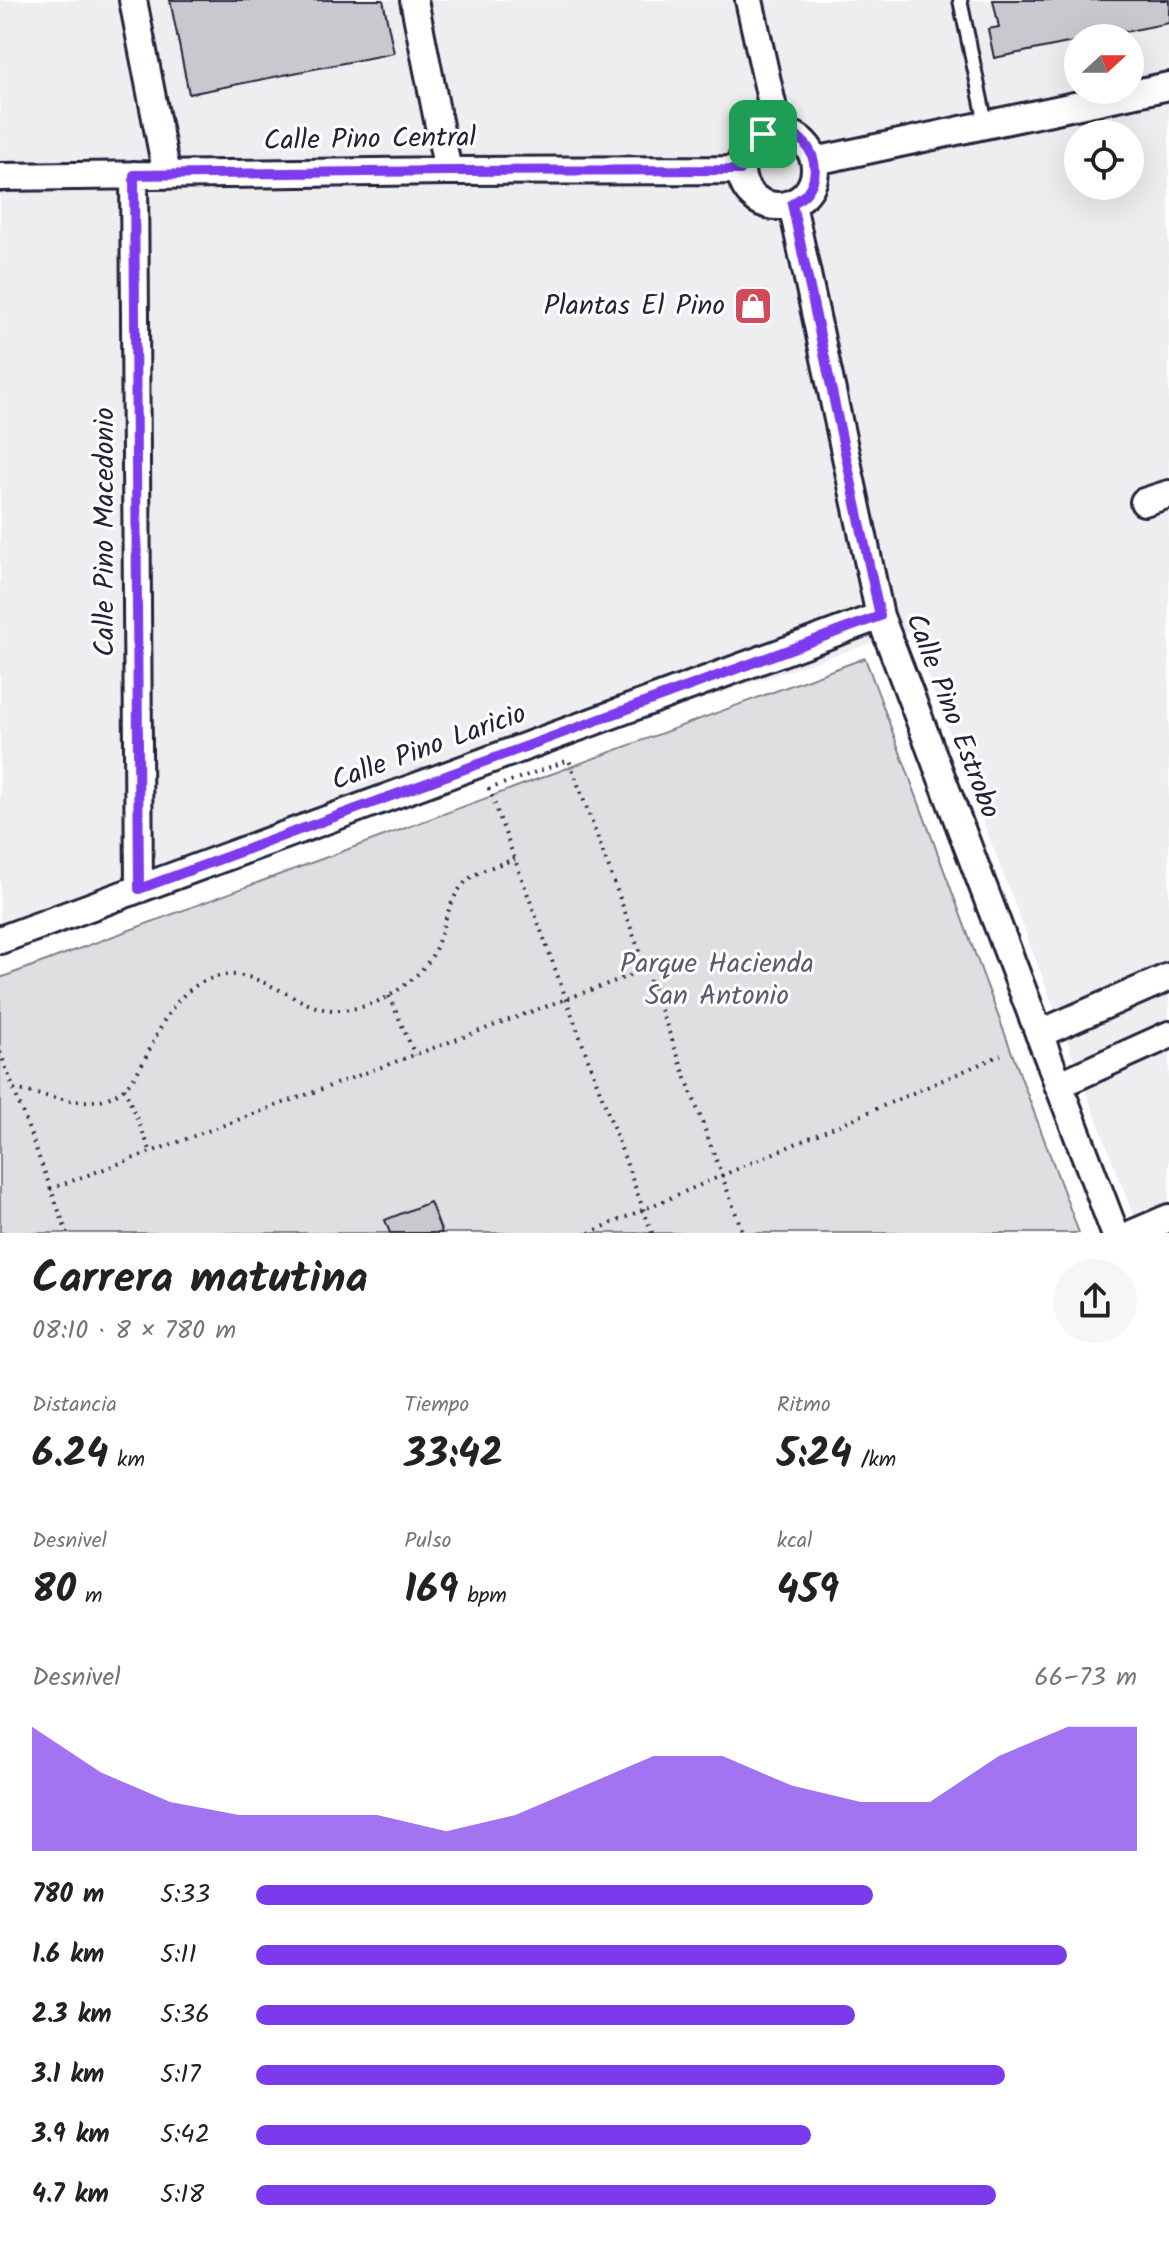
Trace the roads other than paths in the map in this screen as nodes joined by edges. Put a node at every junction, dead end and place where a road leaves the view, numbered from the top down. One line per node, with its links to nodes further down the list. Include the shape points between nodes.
1 (133, 0): 12 (street)
2 (414, 0): 10 (street)
3 (749, 0): 7 (street)
4 (960, 0): 6 (lane)
5 (1169, 86): 6 (street)
6 (986, 124): 8 (street)
7 (778, 131): 8 (street, via 795,135); 9 (street, via 751,142)
8 (815, 161): 14 (street, via 806,194)
9 (740, 170): 10 (street, Calle Pino Central); 14 (street, via 757,201 774,207)
10 (448, 171): 12 (street, Calle Pino Central)
11 (134, 175): 12 (street, Calle Pino Central); 13 (street, Calle Pino Central); 16 (street, Calle Pino Macedonio)
12 (167, 175)
13 (0, 177)
14 (792, 204): 15 (street, Calle Pino Estrobo)
15 (880, 616): 16 (street, Calle Pino Laricio); 19 (street, Calle Pino Estrobo)
16 (139, 889): 17 (street, Calle Pino Laricio)
17 (0, 940)
18 (1169, 977): 19 (street)
19 (1039, 1034): 21 (street, Calle Pino Estrobo)
20 (1169, 1035): 21 (street)
21 (1058, 1085): 23 (street, Calle Pino Estrobo)
22 (1169, 1218): 24 (street)
23 (1115, 1233)
24 (1134, 1233)

